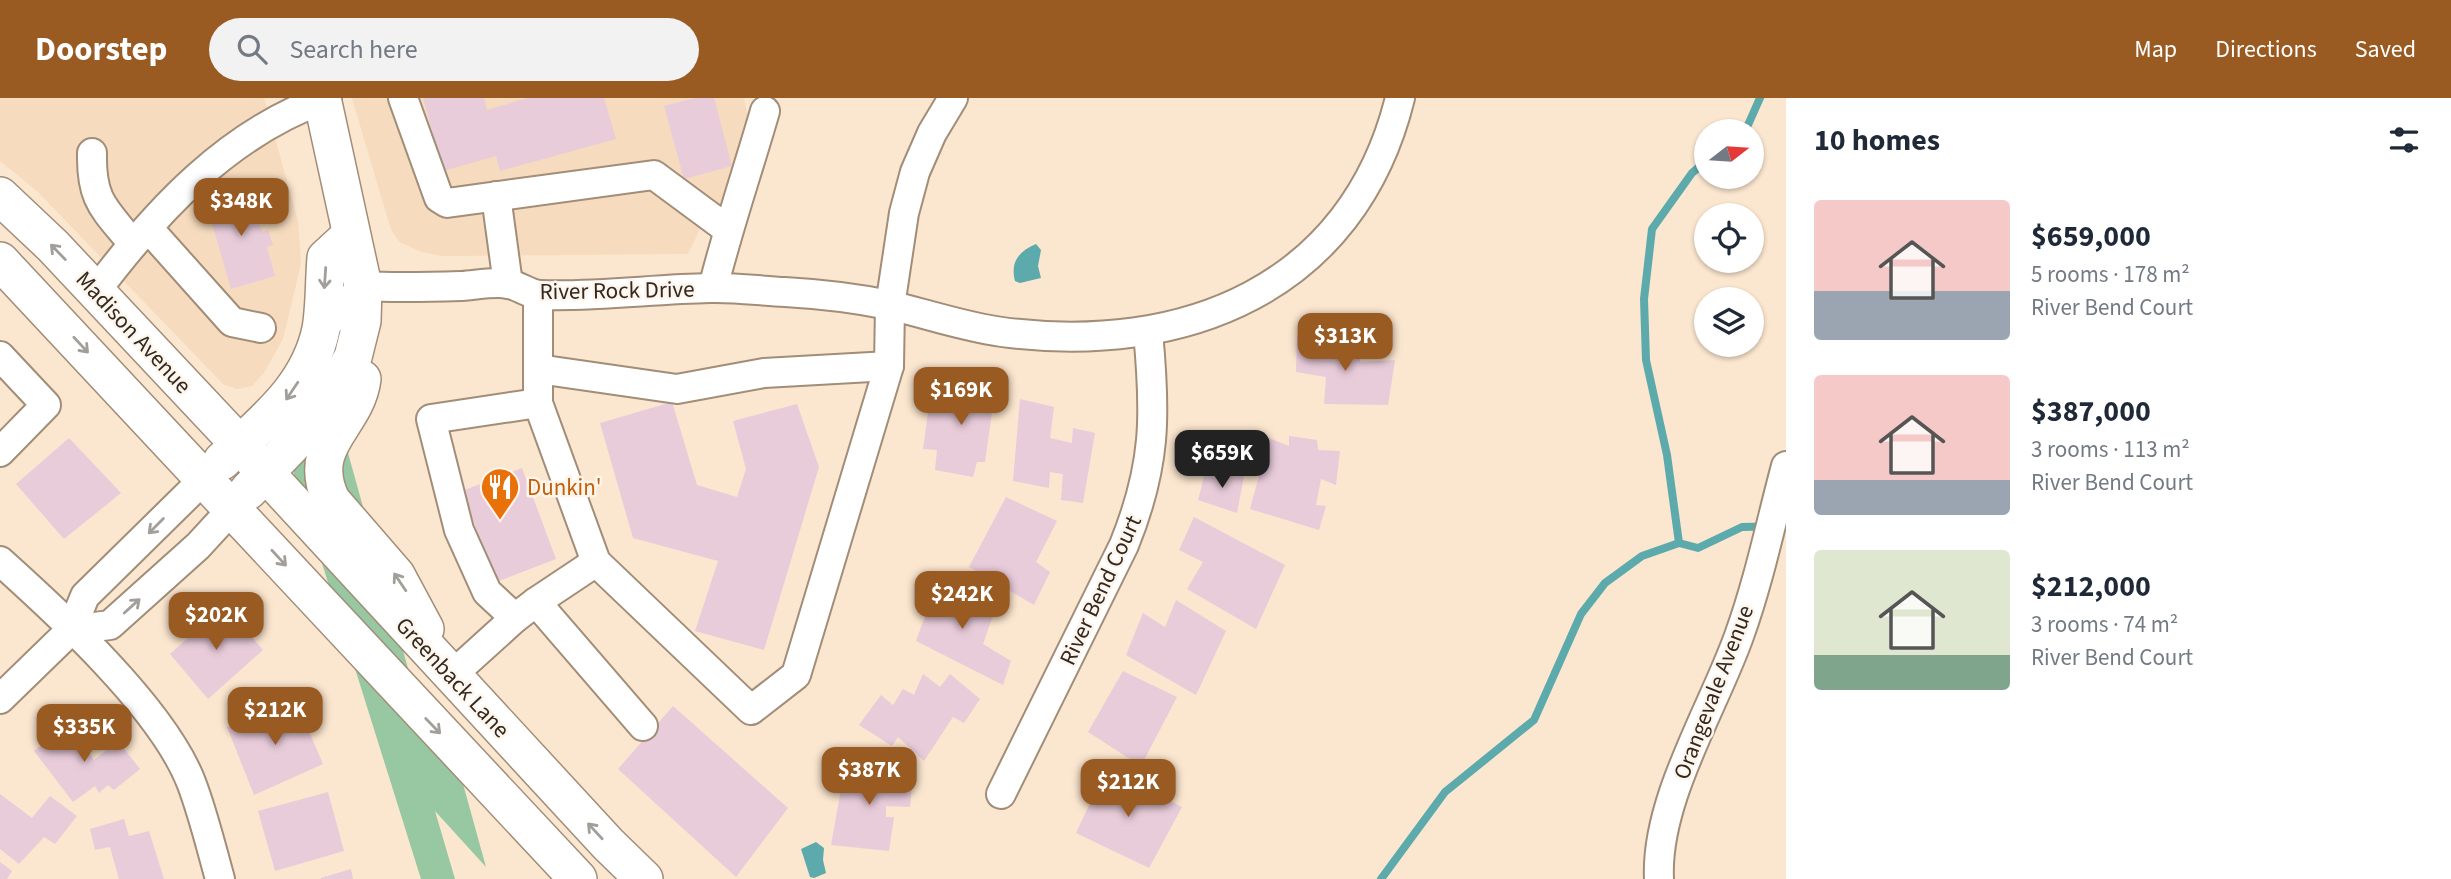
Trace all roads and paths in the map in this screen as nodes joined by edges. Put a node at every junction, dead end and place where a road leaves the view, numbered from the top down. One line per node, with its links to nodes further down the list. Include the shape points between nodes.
1 (403, 98): 8 (street, via 439,198 447,203)
2 (953, 98): 18 (street, via 915,172)
3 (1400, 98): 21 (street, River Rock Drive, via 1379,161 1359,198 1319,247 1269,286 1232,307)
4 (324, 99): 10 (street, via 270,121 219,156); 11 (main road)
5 (765, 111): 9 (street)
6 (92, 153): 10 (street, via 98,200)
7 (0, 196): 15 (main road, Madison Avenue, one-way to 7)
8 (496, 196): 9 (street, via 654,175); 13 (street)
9 (727, 229): 14 (street)
10 (140, 236): 15 (street); 19 (street, via 232,322)
11 (350, 236): 17 (main road); 20 (main road, one-way to 20, via 326,258)
12 (0, 261): 30 (main road, Madison Avenue, one-way to 30)
13 (508, 284): 16 (street, River Rock Drive); 17 (street, River Rock Drive, via 400,288)
14 (713, 288): 16 (street, River Rock Drive); 18 (street, River Rock Drive, via 811,294)
15 (96, 292): 26 (main road, Madison Avenue)
16 (538, 295): 24 (street)
17 (363, 304): 20 (street); 29 (main road, via 353,357 335,389); 36 (main road, one-way to 17, via 396,575 331,500 326,488 324,457 361,385)
18 (890, 306): 21 (street, River Rock Drive, via 1002,332 1059,337); 23 (street)
19 (261, 328)
20 (321, 330): 26 (main road, one-way to 26, via 303,376 281,407)
21 (1148, 332): 39 (street, River Bend Court, via 1153,444 1140,506)
22 (0, 356): 27 (street, via 46,405)
23 (889, 366): 24 (street, via 764,373 677,389); 33 (street, via 796,675 751,710)
24 (538, 369): 25 (street)
25 (538, 403): 33 (street); 34 (street, via 431,419 459,530 487,593)
26 (239, 444): 29 (main road, Madison Avenue); 30 (main road)
27 (0, 452)
28 (1786, 466): 43 (street, Orangevale Avenue, via 1740,635 1680,778 1663,834)
29 (265, 472): 31 (main road); 36 (main road, Greenback Lane)
30 (205, 478): 31 (main road, Madison Avenue); 35 (street, one-way to 35, via 85,596)
31 (233, 508): 35 (street, one-way to 31, via 110,625); 41 (main road, Greenback Lane, one-way to 41)
32 (0, 561): 35 (street)
33 (596, 562): 34 (street)
34 (526, 610): 36 (street); 38 (street)
35 (71, 630): 37 (street); 40 (street, via 166,736 191,781)
36 (446, 671): 42 (main road, Greenback Lane, one-way to 36)
37 (0, 699)
38 (643, 726)
39 (1001, 794)
40 (220, 879)
41 (578, 879)
42 (644, 879)
43 (1660, 879)

